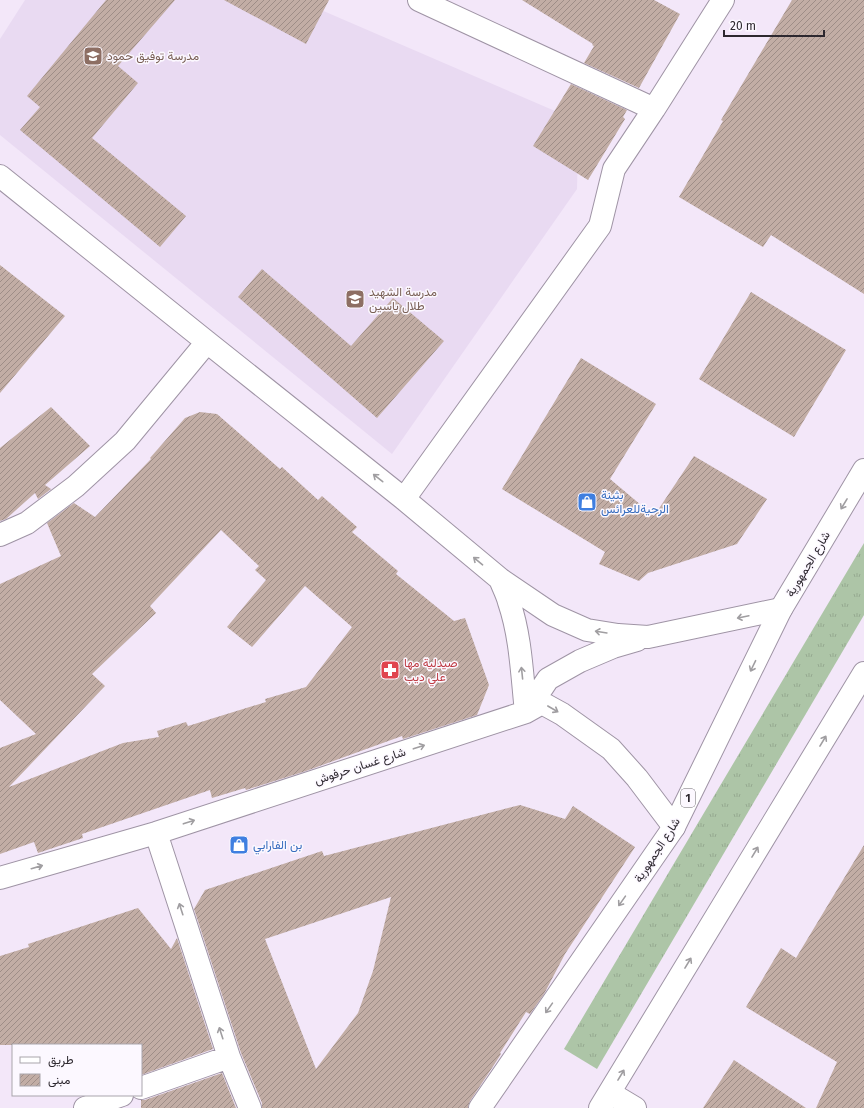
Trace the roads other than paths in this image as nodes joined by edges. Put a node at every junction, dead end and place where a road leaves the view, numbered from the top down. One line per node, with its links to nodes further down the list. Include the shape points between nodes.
1 (419, 0): 3 (street)
2 (723, 0): 3 (street)
3 (654, 109): 7 (street, via 614,169 600,226)
4 (0, 176): 5 (street)
5 (207, 342): 7 (street, one-way to 5); 8 (street, via 125,441 76,486 27,523)
6 (864, 470): 10 (street, شارع الجمهورية / 1, one-way to 10)
7 (404, 499): 9 (street, one-way to 7)
8 (0, 535)
9 (500, 579): 11 (street, one-way to 9, via 587,630 553,615); 13 (street, one-way to 9, via 516,626)
10 (781, 609): 11 (street, one-way to 11); 14 (street, شارع الجمهورية / 1, one-way to 14)
11 (648, 636): 13 (street, via 580,661 548,679)
12 (864, 673): 20 (street, one-way to 12)
13 (526, 712): 14 (street, شارع غسان حرفوش, one-way to 14, via 542,703 611,749 637,778); 15 (street, شارع غسان حرفوش, one-way to 13)
14 (674, 827): 23 (street, شارع الجمهورية / 1, one-way to 23)
15 (156, 833): 16 (street, شارع غسان حرفوش, one-way to 15); 17 (street, one-way to 15)
16 (0, 878)
17 (229, 1057): 18 (street); 22 (street)
18 (142, 1088)
19 (119, 1096): 21 (street)
20 (605, 1101): 24 (street)
21 (85, 1108)
22 (250, 1108)
23 (480, 1108)
24 (635, 1108)

